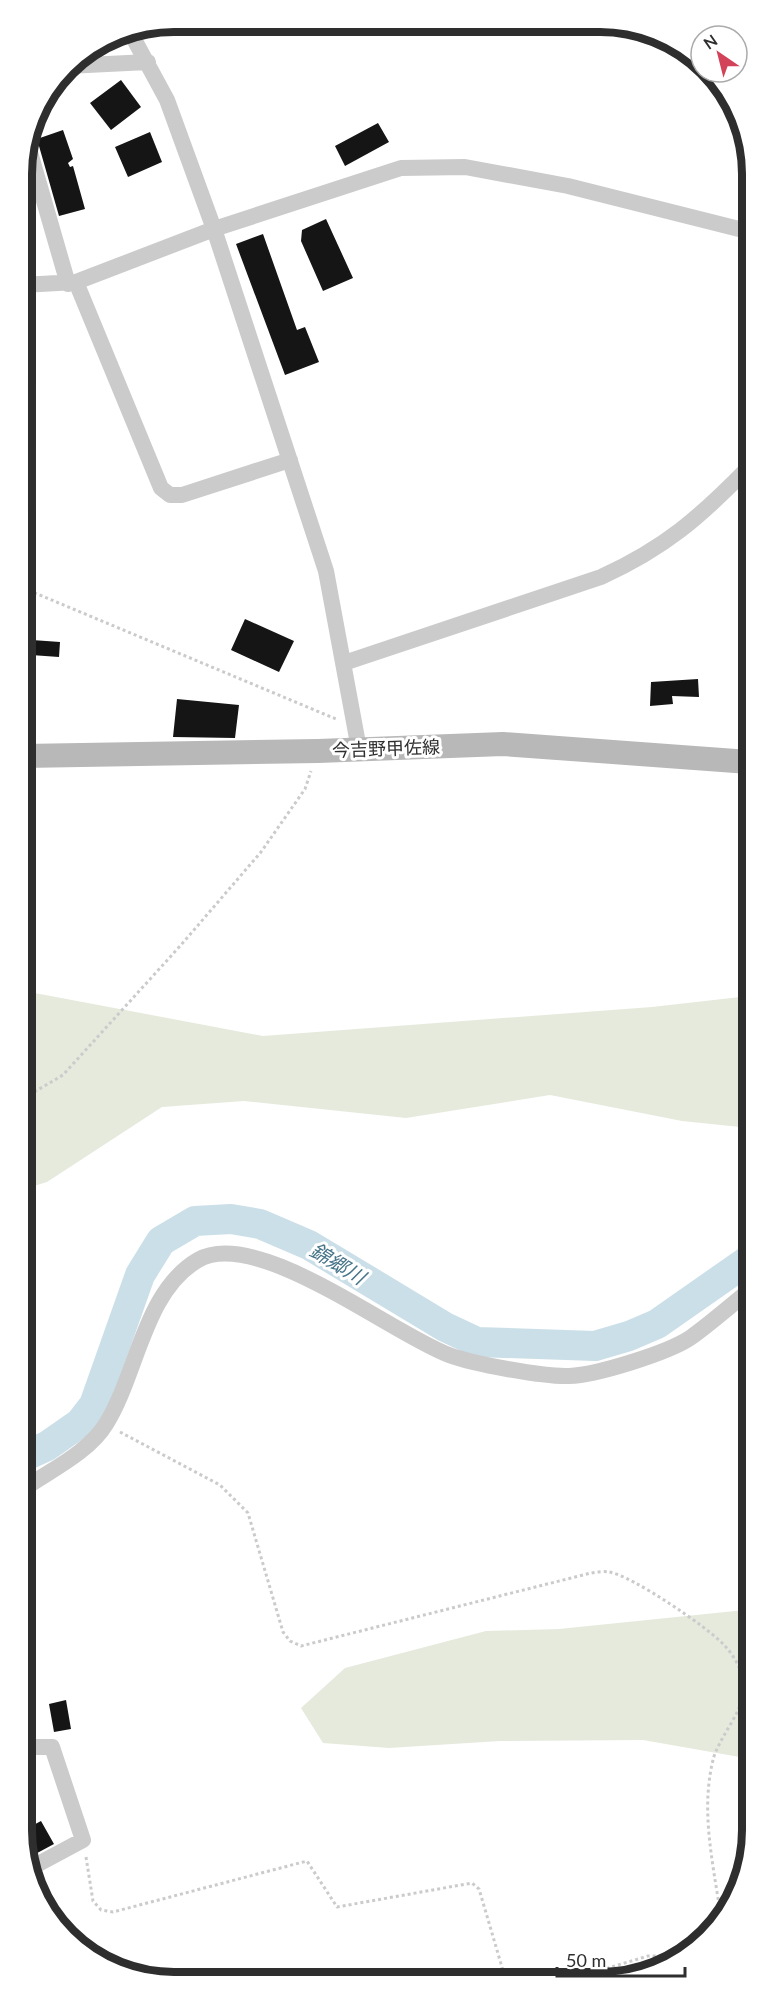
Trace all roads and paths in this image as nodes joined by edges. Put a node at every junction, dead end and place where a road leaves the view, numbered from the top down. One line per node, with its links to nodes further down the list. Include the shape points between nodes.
1 (133, 37): 2 (street)
2 (148, 62): 3 (street); 5 (street, via 167,100)
3 (82, 65)
4 (33, 159): 7 (street)
5 (214, 229): 6 (street, via 401,168 465,167 568,186); 7 (street); 9 (street)
6 (742, 230)
7 (72, 283): 8 (street); 9 (street, via 161,488 170,495 182,495)
8 (32, 285)
9 (290, 460): 12 (street, via 326,571)
10 (742, 474): 12 (street, via 698,518 638,560 601,577)
11 (32, 592): 13 (path)
12 (344, 663): 13 (street)
13 (356, 738): 14 (main road, 今吉野甲佐線); 16 (main road, 今吉野甲佐線)
14 (318, 751): 15 (main road, 今吉野甲佐線); 17 (path, via 305,789 261,852 63,1076)
15 (32, 756)
16 (742, 761)
17 (32, 1093)
18 (741, 1297): 19 (street, via 688,1339 633,1362 570,1376 451,1356 320,1284 265,1262 228,1254 199,1259 173,1280 158,1306)
19 (106, 1425): 20 (street, via 86,1446); 21 (path, via 220,1485 248,1514 282,1632 301,1646 609,1572 625,1577 698,1624 725,1645)
20 (32, 1483)
21 (741, 1673)
22 (741, 1696): 26 (path, via 713,1759 706,1817)
23 (32, 1747): 24 (street, via 52,1747)
24 (83, 1840): 25 (street); 28 (path, via 93,1901 101,1910 113,1912 307,1861 336,1907 472,1883 479,1888)
25 (36, 1865)
26 (719, 1906)
27 (663, 1956): 29 (path)
28 (503, 1972)
29 (579, 1972)

